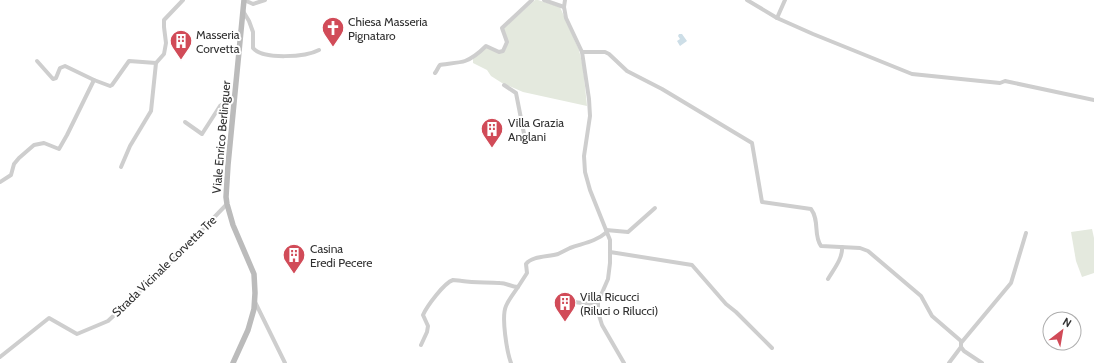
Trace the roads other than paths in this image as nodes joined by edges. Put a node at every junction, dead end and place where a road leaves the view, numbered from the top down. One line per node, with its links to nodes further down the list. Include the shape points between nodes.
1 (183, 0): 15 (street, via 164,20 164,54)
2 (244, 0): 3 (street, via 253,4); 10 (main road, Viale Enrico Berlinguer)
3 (265, 0)
4 (532, 0): 16 (street, via 502,28 507,42 503,50 497,51 486,46 466,61 439,66)
5 (544, 0): 9 (street)
6 (565, 0): 9 (street)
7 (747, 0): 11 (street)
8 (785, 0): 11 (street)
9 (564, 7): 13 (street, via 566,18)
10 (243, 11): 12 (street, via 253,32 253,48 257,52 283,56); 20 (main road, Viale Enrico Berlinguer)
11 (777, 18): 19 (street, via 912,74 1000,83 1005,81)
12 (319, 50)
13 (582, 52): 27 (street, via 590,116 584,156 585,172); 29 (street, via 609,54 627,71 752,143 762,202 811,209 815,215 818,242 821,246)
14 (37, 61): 17 (street, via 53,79 60,68 65,66)
15 (156, 64): 17 (street, via 129,61 110,86); 23 (street, via 151,111)
16 (435, 73)
17 (94, 80): 24 (street, via 59,149 44,143 34,145 14,164 11,175)
18 (504, 85): 22 (street, via 516,93)
19 (1094, 100)
20 (234, 101): 21 (street, via 221,105 202,134); 25 (main road, Viale Enrico Berlinguer, via 226,180)
21 (185, 122)
22 (526, 144)
23 (121, 167)
24 (0, 182)
25 (227, 204): 34 (main road, Viale Enrico Berlinguer, via 254,274); 39 (street, Strada Vicinale Corvetta Tre, via 172,261 108,321 77,334 49,318)
26 (655, 208): 27 (street, via 628,232)
27 (607, 231): 30 (street); 32 (street, via 600,239 558,254 530,260 526,264 527,272)
28 (1026, 233): 37 (street, via 1011,283)
29 (842, 247): 31 (street, via 841,257); 37 (street, via 868,251 921,296 932,316 961,341)
30 (610, 252): 35 (street, via 608,279); 38 (street, via 692,265 726,304)
31 (828, 279)
32 (518, 287): 36 (street, via 501,283 454,280 450,282 427,306 423,315 428,326); 42 (street, via 505,307 505,339)
33 (558, 300): 35 (street)
34 (255, 301): 40 (main road, Viale Enrico Berlinguer, via 248,330); 41 (street)
35 (598, 305): 43 (street, via 602,325)
36 (421, 345)
37 (961, 345): 44 (street); 45 (street, via 964,351)
38 (772, 348)
39 (0, 357)
40 (233, 363)
41 (285, 363)
42 (511, 363)
43 (624, 363)
44 (949, 363)
45 (982, 363)

